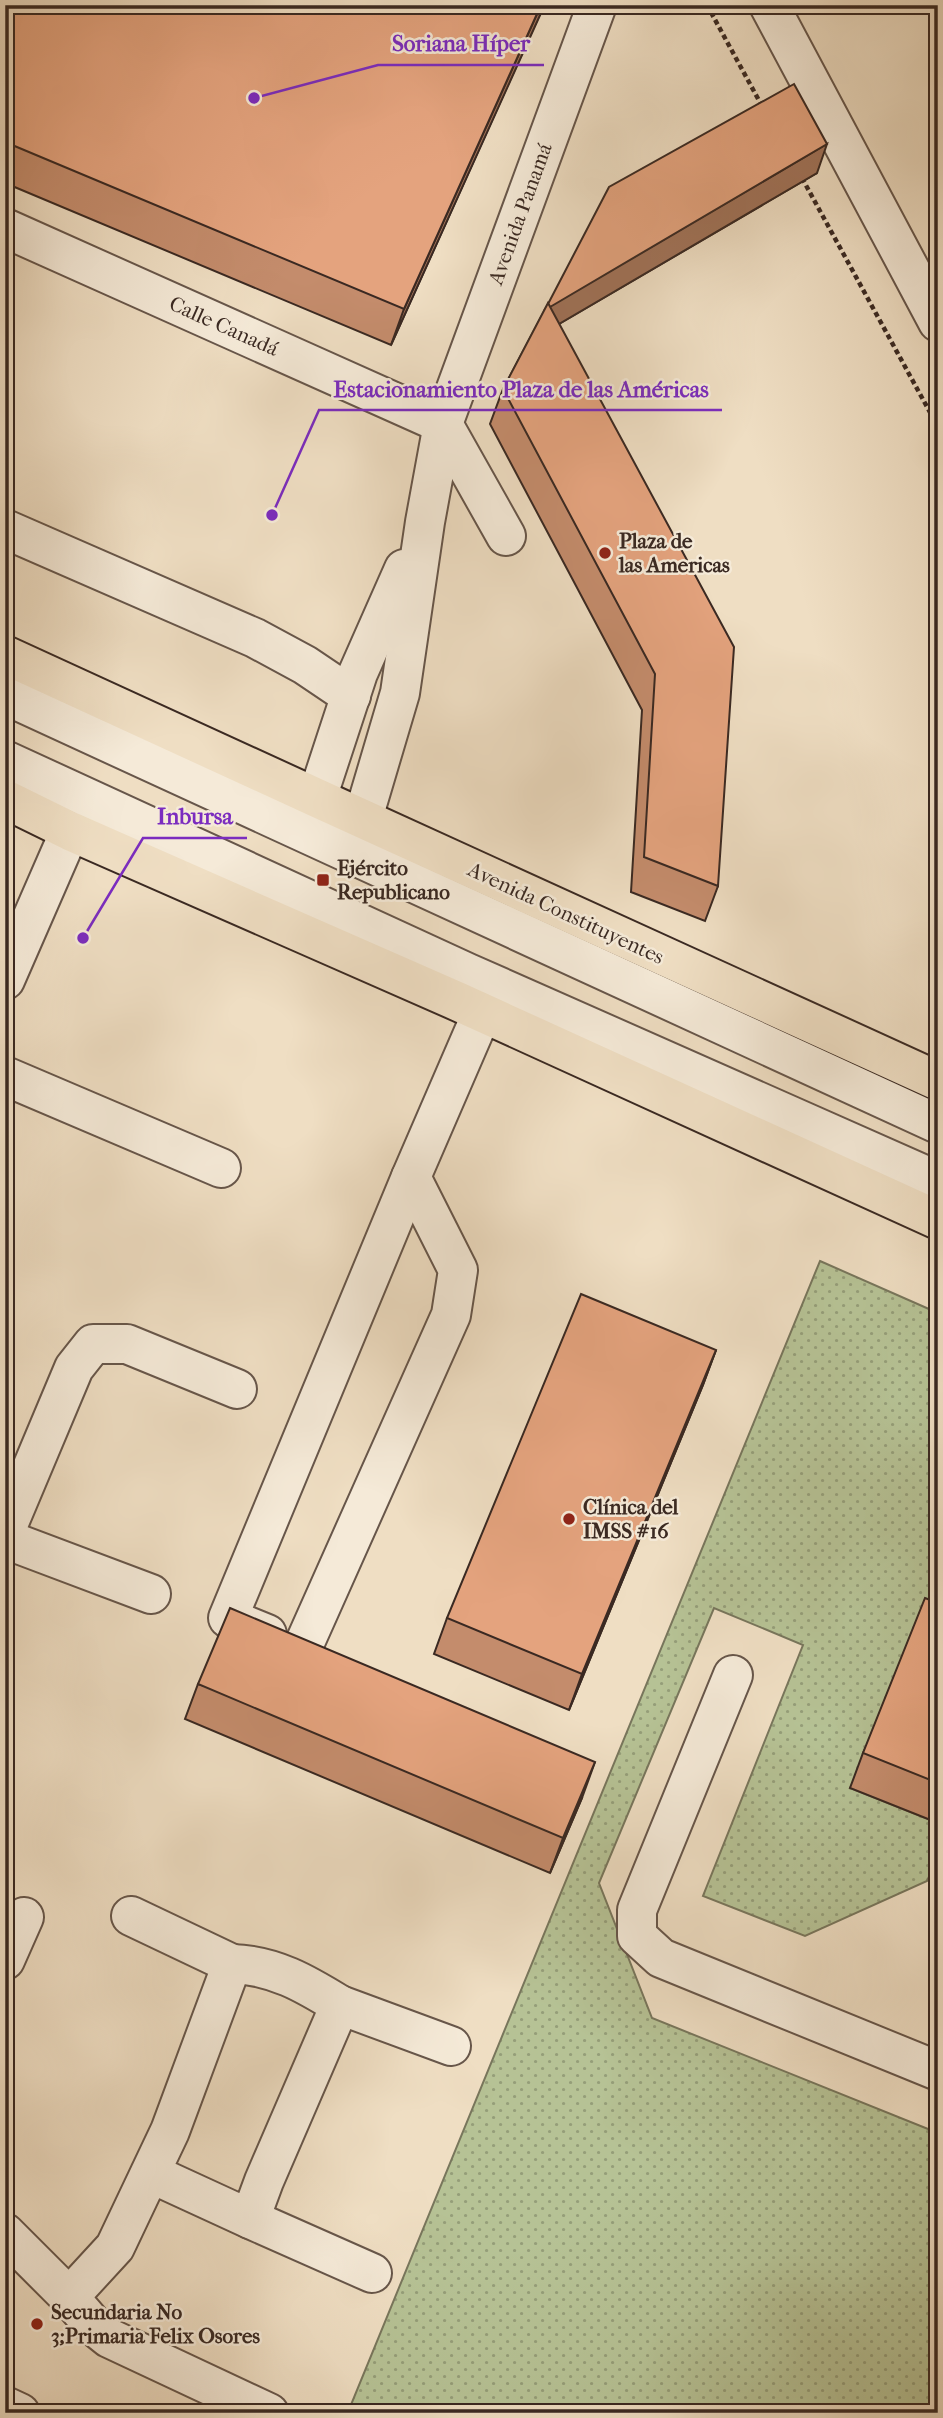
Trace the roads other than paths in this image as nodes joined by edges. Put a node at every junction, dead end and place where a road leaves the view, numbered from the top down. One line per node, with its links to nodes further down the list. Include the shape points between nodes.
1 (597, 5): 5 (street, Avenida Panamá)
2 (769, 5): 4 (street)
3 (5, 228): 5 (street, Calle Canadá)
4 (938, 322)
5 (443, 424): 6 (street, Avenida Panamá); 8 (street)
6 (425, 522): 11 (street); 15 (street, via 400,693)
7 (5, 528): 11 (street, via 255,638 305,664)
8 (506, 536)
9 (5, 655): 13 (main road, Avenida Constituyentes)
10 (5, 695): 21 (street)
11 (351, 696): 13 (street)
12 (5, 760): 24 (street, via 468,973)
13 (317, 798): 15 (main road, Avenida Constituyentes)
14 (5, 799): 16 (main road)
15 (363, 818): 20 (main road, Avenida Constituyentes)
16 (71, 831): 17 (street); 18 (main road)
17 (5, 980)
18 (482, 1013): 23 (street); 25 (main road)
19 (5, 1076): 22 (street)
20 (938, 1081)
21 (938, 1124)
22 (221, 1168)
23 (411, 1177): 30 (street, via 458,1270 451,1315); 30 (street, via 228,1618)
24 (938, 1181)
25 (938, 1220)
26 (237, 1389): 27 (street, via 127,1343 93,1345 74,1368)
27 (5, 1532)
28 (5, 1539): 29 (street)
29 (151, 1594)
30 (302, 1649): 31 (street)
31 (340, 1665)
32 (733, 1675): 39 (street, via 637,1910 637,1937 661,1958)
33 (131, 1916): 36 (street)
34 (24, 1917): 35 (street)
35 (5, 1960)
36 (232, 1964): 37 (street, via 282,1973); 40 (street)
37 (340, 2005): 38 (street); 41 (street)
38 (451, 2046)
39 (938, 2071)
40 (150, 2174): 41 (street); 44 (street, via 114,2247)
41 (250, 2219): 43 (street)
42 (5, 2233): 44 (street)
43 (372, 2273)
44 (69, 2297): 47 (street, via 109,2338)
45 (5, 2406): 46 (street)
46 (20, 2413)
47 (269, 2413)

